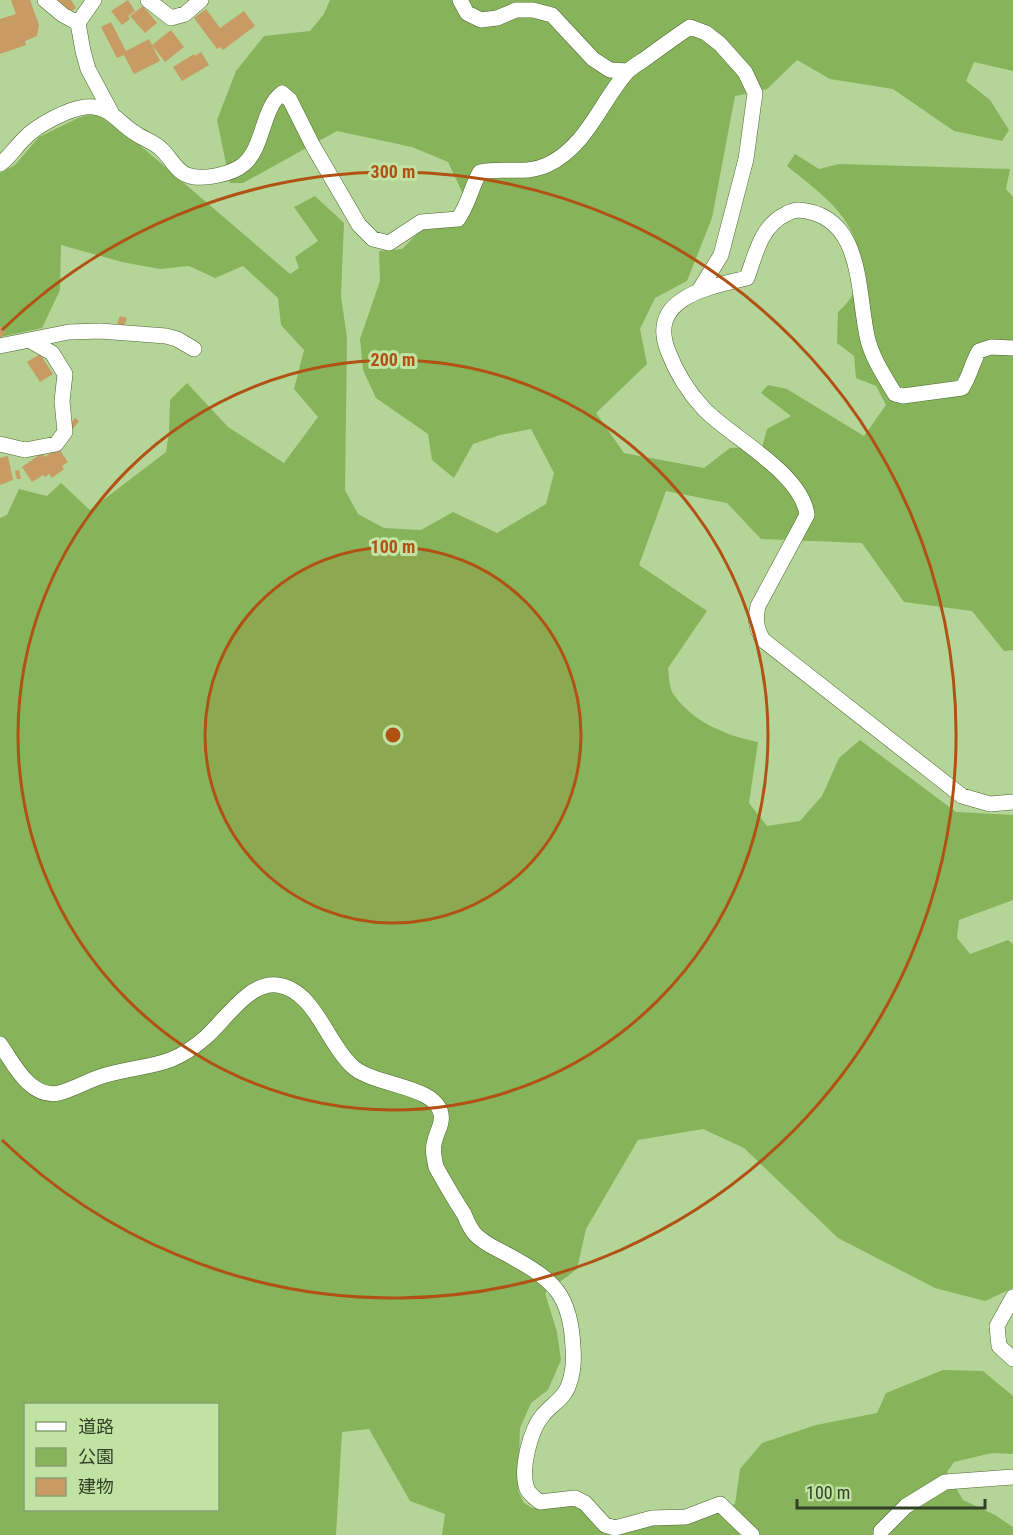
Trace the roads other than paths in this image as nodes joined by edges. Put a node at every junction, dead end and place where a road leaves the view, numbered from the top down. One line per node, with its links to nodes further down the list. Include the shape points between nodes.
1 (45, 0): 6 (street)
2 (94, 0): 6 (street)
3 (148, 0): 4 (street, via 171,18 185,14)
4 (201, 0)
5 (460, 0): 7 (street, via 467,13 481,20 516,10 552,15 593,59 610,70)
6 (78, 23): 8 (street, via 88,69)
7 (628, 71): 8 (street, via 582,138 566,153 535,169 480,172 458,219 421,222 389,243 373,239 359,225 286,94 274,101 254,151 244,165 210,177 187,175 161,148 133,132); 10 (street, via 690,27 720,44 745,72 755,93 746,159 721,255)
8 (111, 112): 9 (street, via 96,106 82,107 44,123)
9 (0, 164)
10 (700, 289): 13 (street, via 747,278 764,232 777,218 794,210 816,212 833,222 848,245 857,269 867,337 894,394 963,387 979,351); 16 (street, via 671,308 663,324 672,361 704,410 792,483 806,504 807,515 758,606 756,617 763,640 962,796 990,804)
11 (29, 340): 12 (street); 14 (street, via 100,331 166,336); 15 (street, via 52,353 65,374 65,432 56,444 25,450)
12 (0, 346)
13 (1013, 348)
14 (194, 349)
15 (0, 444)
16 (1013, 802)
17 (0, 1044): 21 (street, via 34,1088 58,1093 105,1075 177,1058 260,987 276,984 301,995 353,1067 365,1076 426,1094 435,1101 441,1113 433,1154 436,1167 474,1233 549,1280 563,1298 570,1321 573,1368 562,1398 542,1416 532,1432 526,1477 532,1496 540,1502 575,1498 605,1525 615,1528 652,1518 686,1516 720,1504)
18 (1013, 1297): 19 (street, via 997,1326 999,1346)
19 (1013, 1359)
20 (1013, 1477): 22 (street, via 945,1482 906,1506)
21 (752, 1535)
22 (880, 1535)

